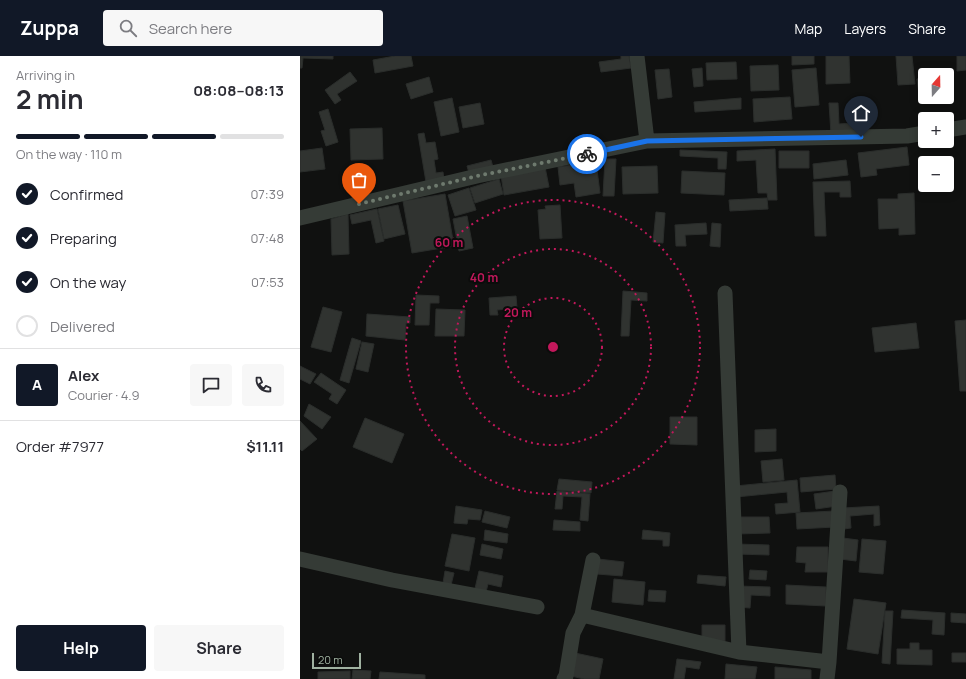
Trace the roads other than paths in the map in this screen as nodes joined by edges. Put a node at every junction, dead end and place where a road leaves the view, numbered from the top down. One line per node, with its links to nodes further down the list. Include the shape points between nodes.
1 (637, 56): 5 (street)
2 (966, 127): 3 (street)
3 (954, 129)
4 (918, 134): 5 (street)
5 (647, 141): 6 (street, via 477,176)
6 (300, 218)
7 (725, 293): 13 (street)
8 (840, 492): 14 (street)
9 (300, 559): 11 (street, via 392,580)
10 (593, 560): 12 (street)
11 (537, 607)
12 (582, 615): 13 (street); 15 (street, via 573,632)
13 (739, 652): 14 (street)
14 (829, 662): 16 (street)
15 (564, 679)
16 (827, 679)

